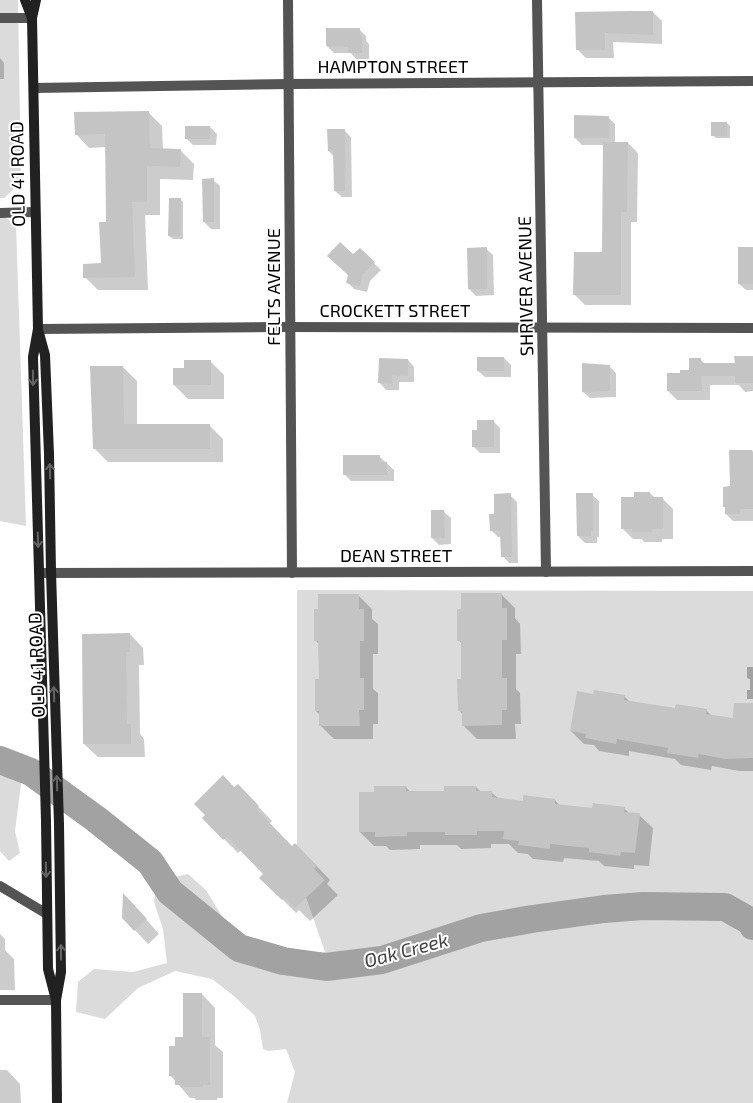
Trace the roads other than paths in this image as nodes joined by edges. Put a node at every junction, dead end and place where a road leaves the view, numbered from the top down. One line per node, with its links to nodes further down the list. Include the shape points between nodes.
1 (25, 0): 6 (street, OLD 41 ROAD)
2 (36, 0): 6 (street, OLD 41 ROAD)
3 (288, 0): 9 (street, FELTS AVENUE)
4 (537, 0): 8 (street, SHRIVER AVENUE)
5 (0, 18): 6 (street)
6 (32, 18): 10 (street, OLD 41 ROAD)
7 (753, 81): 8 (street, HAMPTON STREET)
8 (538, 83): 9 (street, HAMPTON STREET); 14 (street, SHRIVER AVENUE)
9 (289, 84): 10 (street, HAMPTON STREET); 13 (street, FELTS AVENUE)
10 (34, 88): 11 (street, OLD 41 ROAD)
11 (34, 212): 12 (street); 16 (street, OLD 41 ROAD)
12 (0, 213)
13 (291, 327): 14 (street, CROCKETT STREET); 16 (street, CROCKETT STREET); 21 (street, FELTS AVENUE)
14 (543, 328): 15 (street, CROCKETT STREET); 19 (street, SHRIVER AVENUE)
15 (753, 328)
16 (38, 329): 18 (street, OLD 41 ROAD, one-way to 16, via 45,355); 20 (street, OLD 41 ROAD, one-way to 20, via 32,357)
17 (753, 571): 19 (street, DEAN STREET)
18 (51, 572): 20 (street, DEAN STREET); 21 (street, DEAN STREET); 25 (street, OLD 41 ROAD, one-way to 18, via 61,972)
19 (546, 572): 21 (street, DEAN STREET)
20 (39, 573): 23 (street, OLD 41 ROAD, one-way to 23)
21 (292, 573)
22 (0, 886): 23 (street)
23 (47, 914): 25 (street, OLD 41 ROAD, via 48,969)
24 (0, 1000): 25 (street)
25 (56, 1000): 26 (street, OLD 41 ROAD)
26 (57, 1103)

